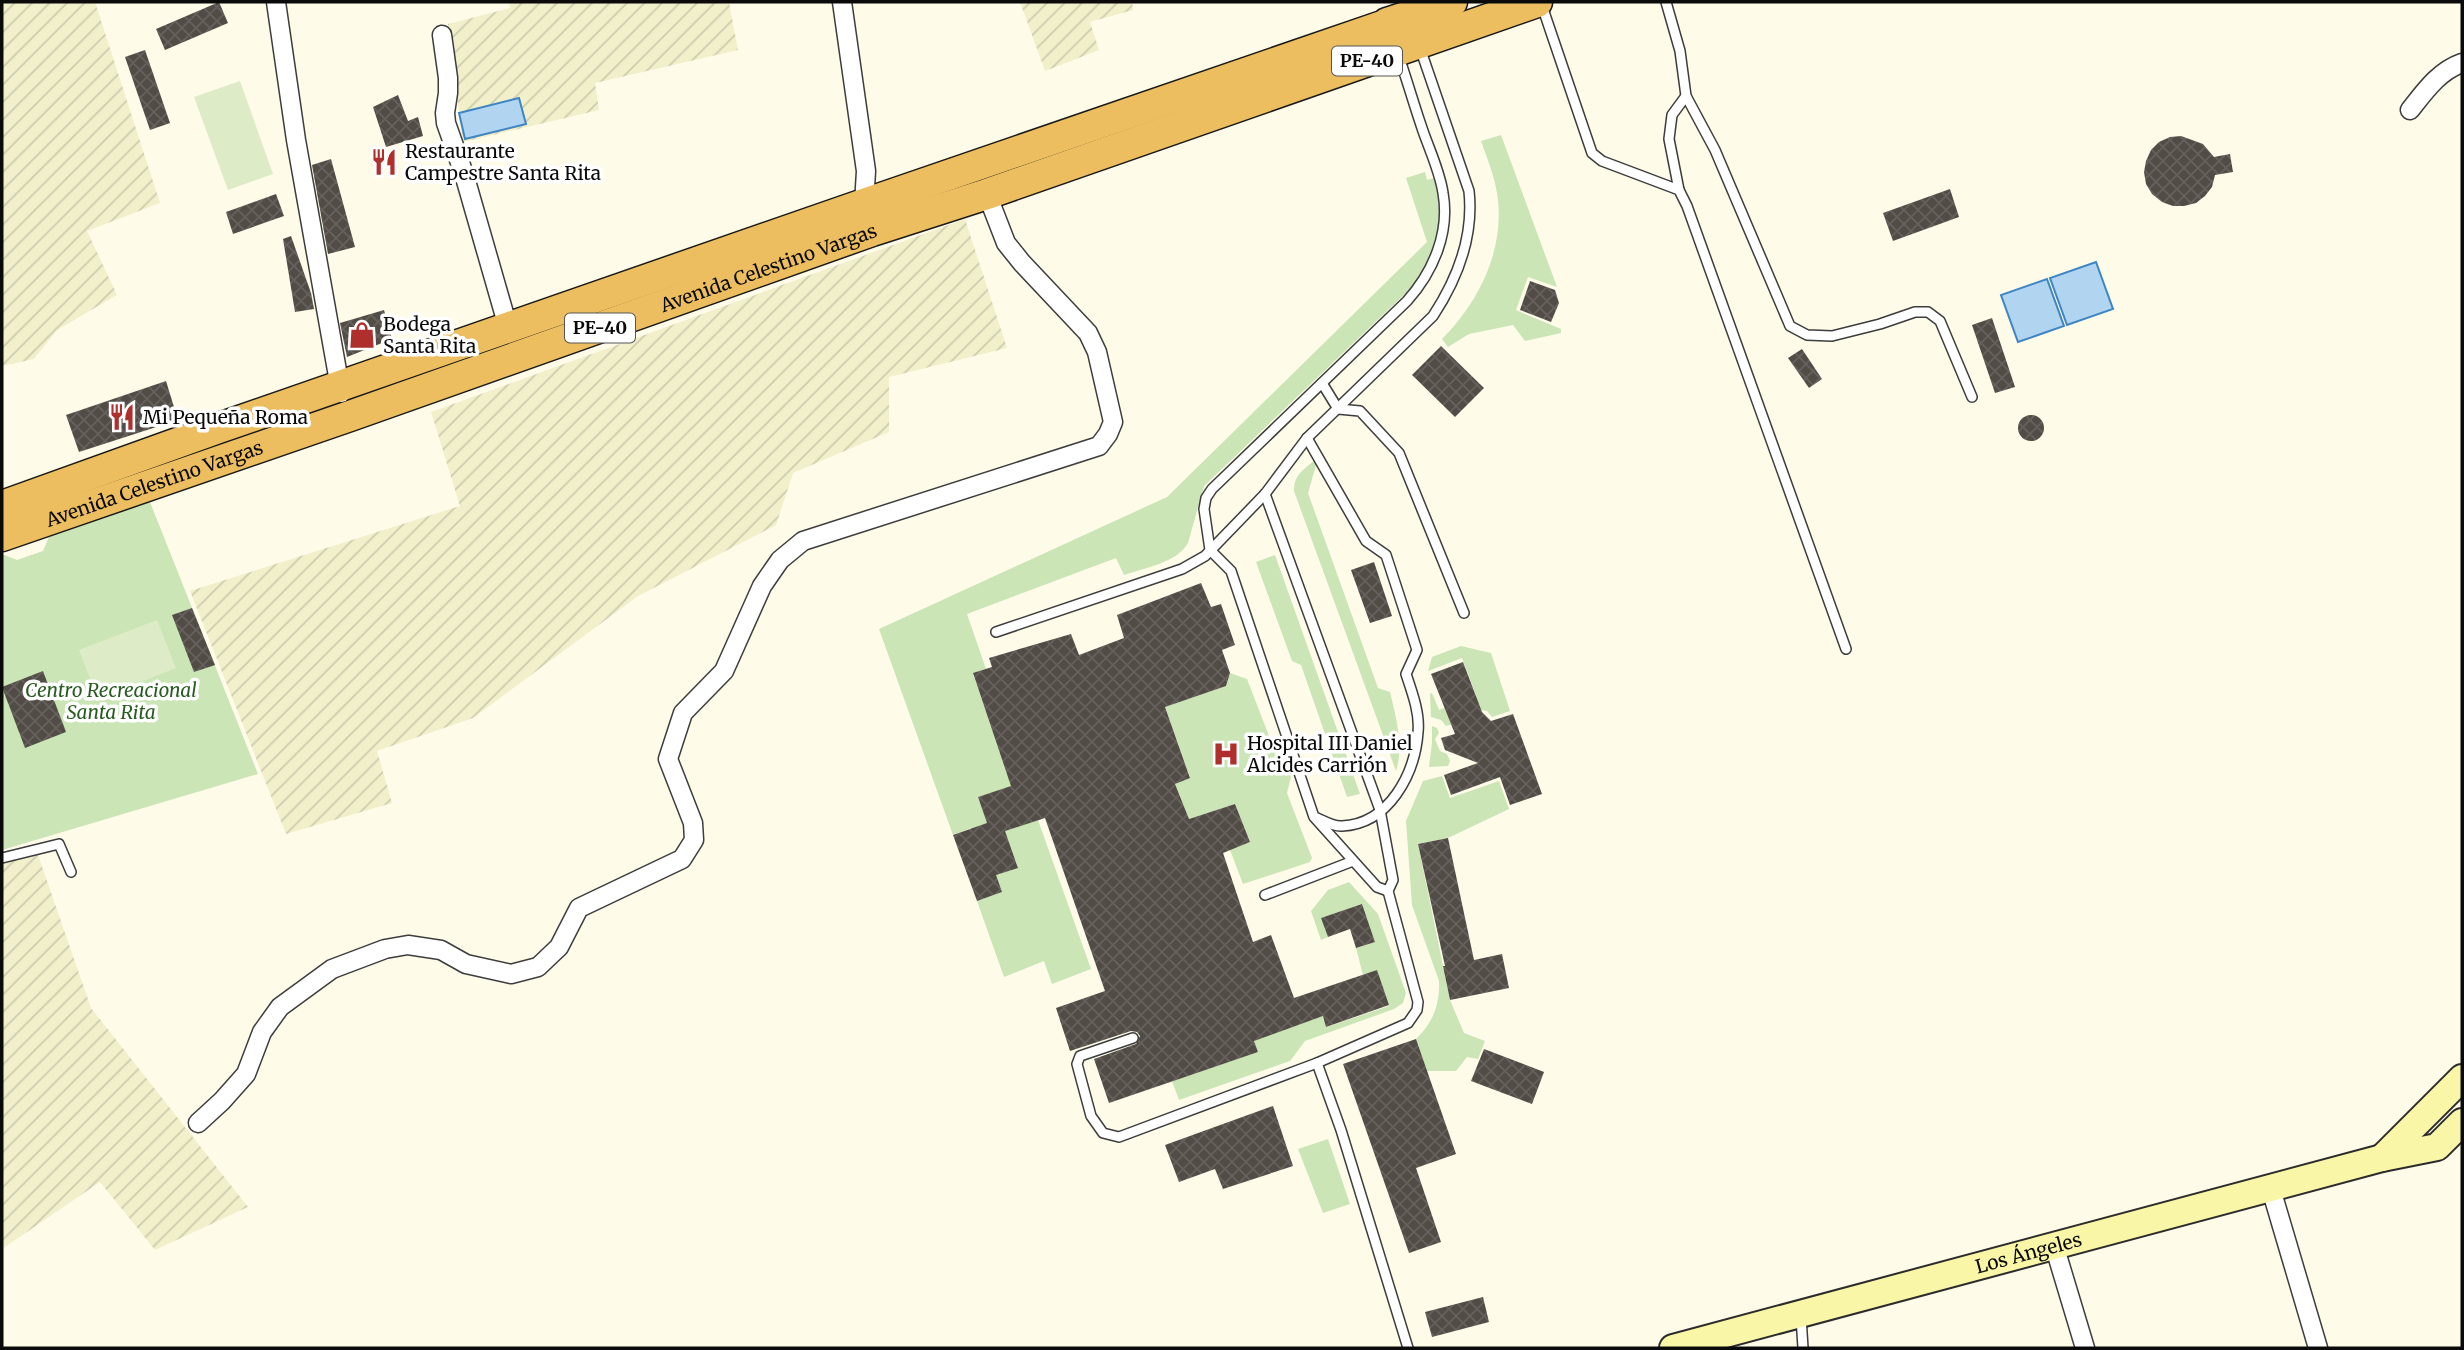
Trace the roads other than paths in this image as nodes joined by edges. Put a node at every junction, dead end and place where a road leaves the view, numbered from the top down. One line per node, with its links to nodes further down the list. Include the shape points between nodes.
1 (276, 2): 20 (street)
2 (842, 2): 14 (street, via 866,171)
3 (1452, 2): 6 (highway, Avenida Celestino Vargas / PE-40)
4 (1539, 2): 6 (highway, Avenida Celestino Vargas / PE-40); 12 (lane, via 1592,153 1601,161)
5 (1665, 2): 9 (lane, via 1680,51)
6 (1400, 34): 10 (highway, Avenida Celestino Vargas / PE-40, via 1385,25); 19 (lane, via 1443,190 1444,224 1420,286); 22 (lane, via 1469,191 1467,243 1448,294 1433,316)
7 (442, 35): 17 (street, via 449,93 446,123)
8 (2462, 63): 11 (street, via 2448,68)
9 (1686, 96): 12 (lane, via 1672,115 1669,139); 21 (lane, via 1715,150 1790,326 1807,335 1832,336 1928,312 1940,321)
10 (1192, 108): 13 (highway, Avenida Celestino Vargas / PE-40); 14 (highway, Avenida Celestino Vargas / PE-40)
11 (2410, 110)
12 (1679, 190): 32 (lane)
13 (987, 194): 14 (highway, Avenida Celestino Vargas / PE-40); 44 (street, via 1006,243 1088,332 1097,352 1113,422 1098,446 803,541 780,560 762,586 724,671 682,713 668,759 693,823 695,841 682,859 579,908 559,947 538,967 511,974 466,964 441,950 408,945 332,969 280,1007 262,1032 246,1074)
14 (868, 217): 15 (highway, Avenida Celestino Vargas / PE-40)
15 (696, 279): 16 (highway, Avenida Celestino Vargas / PE-40); 18 (highway, Avenida Celestino Vargas / PE-40)
16 (540, 316): 17 (highway, Avenida Celestino Vargas / PE-40); 18 (highway)
17 (508, 327): 20 (highway, Avenida Celestino Vargas / PE-40)
18 (549, 345): 23 (highway, Avenida Celestino Vargas / PE-40)
19 (1322, 383): 22 (lane); 29 (lane, via 1212,489 1203,509)
20 (339, 387): 23 (street); 24 (highway, Avenida Celestino Vargas / PE-40)
21 (1972, 397)
22 (1338, 409): 25 (lane); 30 (lane, via 1360,411 1399,453)
23 (350, 415): 26 (highway, Avenida Celestino Vargas / PE-40)
24 (219, 428): 26 (highway); 28 (highway, Avenida Celestino Vargas / PE-40)
25 (1307, 438): 27 (lane); 33 (lane, via 1366,541 1386,555 1417,650 1406,674 1419,730 1414,761 1405,784)
26 (229, 456): 28 (highway, Avenida Celestino Vargas / PE-40)
27 (1265, 494): 29 (lane); 33 (lane)
28 (12, 517)
29 (1210, 550): 31 (lane, via 1182,569); 34 (lane, via 1231,571)
30 (1464, 613)
31 (996, 632)
32 (1846, 649)
33 (1380, 810): 34 (lane, via 1367,820 1340,827); 38 (lane, via 1393,880)
34 (1314, 817): 36 (lane)
35 (2, 858): 37 (lane, via 58,844)
36 (1353, 861): 38 (lane, via 1377,887); 39 (lane)
37 (71, 872)
38 (1388, 891): 41 (lane, via 1417,1010 1408,1023)
39 (1265, 895)
40 (1133, 1038): 41 (lane, via 1080,1056 1077,1064 1091,1116 1102,1133 1119,1137)
41 (1317, 1063): 50 (lane)
42 (2462, 1078): 46 (main road)
43 (2462, 1122): 45 (main road)
44 (198, 1123)
45 (2450, 1145): 46 (main road, Los Ángeles)
46 (2382, 1158): 47 (main road, Los Ángeles)
47 (2271, 1189): 48 (main road, Los Ángeles); 54 (street)
48 (2054, 1245): 49 (main road, Los Ángeles); 53 (street)
49 (1801, 1316): 51 (main road, Los Ángeles); 52 (lane)
50 (1408, 1348)
51 (1673, 1348)
52 (1803, 1348)
53 (2085, 1348)
54 (2318, 1348)

